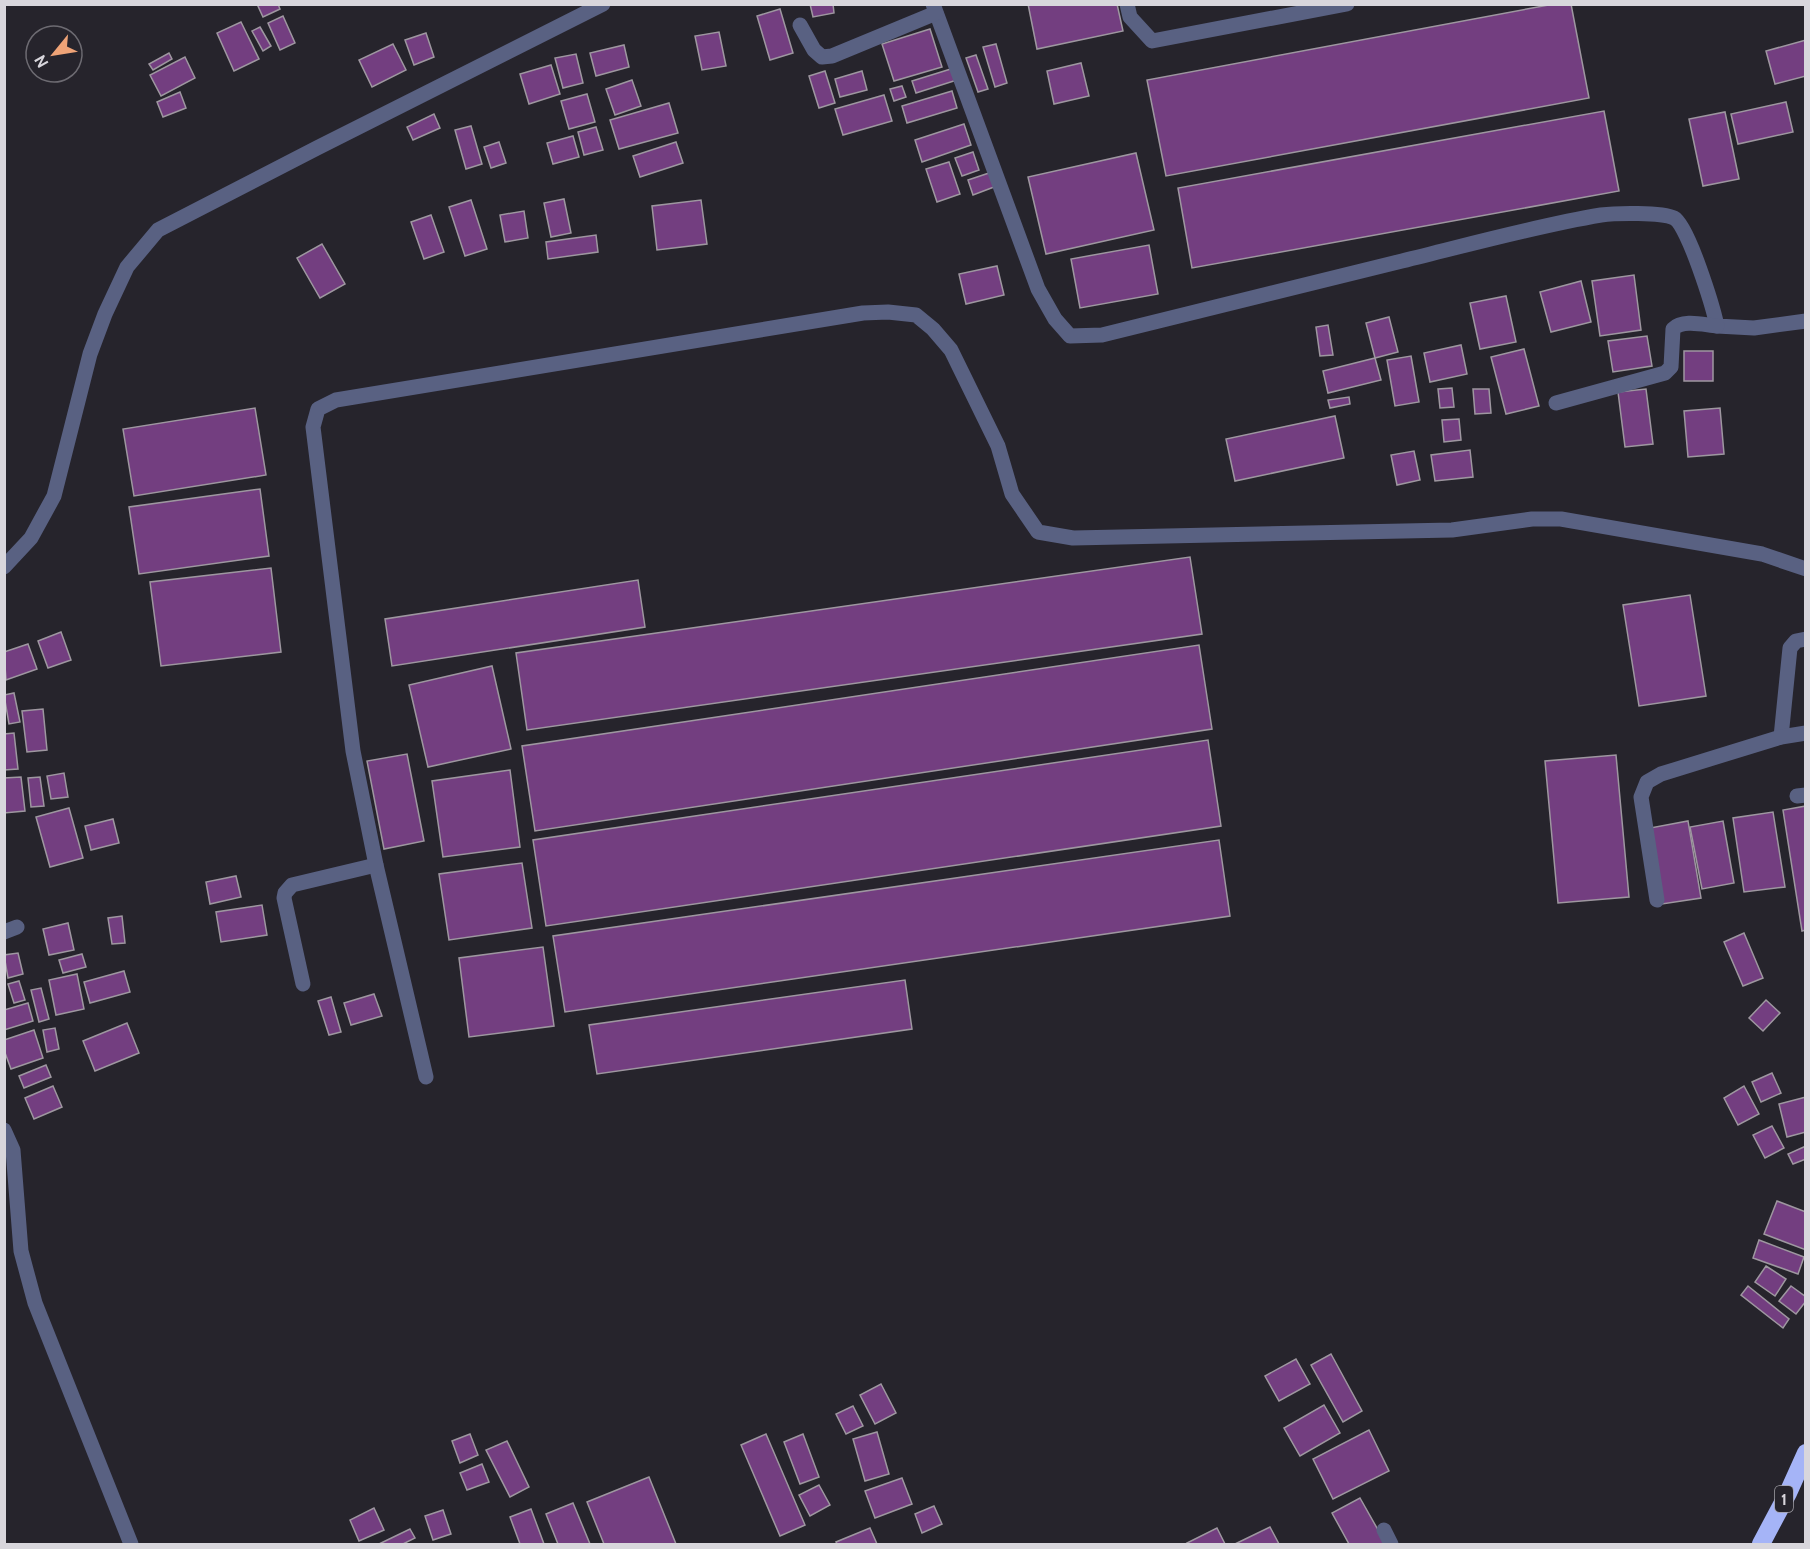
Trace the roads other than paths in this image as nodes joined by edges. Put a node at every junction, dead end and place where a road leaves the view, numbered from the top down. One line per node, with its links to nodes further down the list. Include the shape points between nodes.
1 (603, 4): 9 (street, via 158,230 127,267 105,314 90,354 54,496 31,538)
2 (1127, 4): 3 (street, via 1130,17 1152,41)
3 (1347, 4)
4 (935, 9): 5 (street, via 832,56 822,57 814,50); 7 (street, via 1038,289 1070,336 1102,335 1604,214 1665,214 1676,219 1699,267)
5 (800, 25)
6 (1806, 321): 7 (street, via 1754,328)
7 (1717, 326): 8 (street, via 1675,326 1671,367 1665,373)
8 (1556, 402)
9 (4, 567)
10 (1806, 569): 14 (street, via 1762,554 1561,519 1440,530 1073,538 1038,532 1011,494 998,446 951,350 915,315 863,313 336,400 318,409 313,427 353,751)
11 (1806, 639): 13 (street, via 1796,641 1790,648)
12 (1806, 733): 13 (street)
13 (1781, 737): 15 (street, via 1661,774 1647,782 1641,797)
14 (376, 865): 16 (street, via 292,885 285,893); 17 (street)
15 (1657, 900)
16 (303, 984)
17 (426, 1077)
18 (4, 1130): 21 (street, via 13,1150 21,1251 35,1303)
19 (1806, 1453): 23 (highway, 1)
20 (1384, 1530): 22 (street)
21 (131, 1545)
22 (1391, 1545)
23 (1761, 1545)

